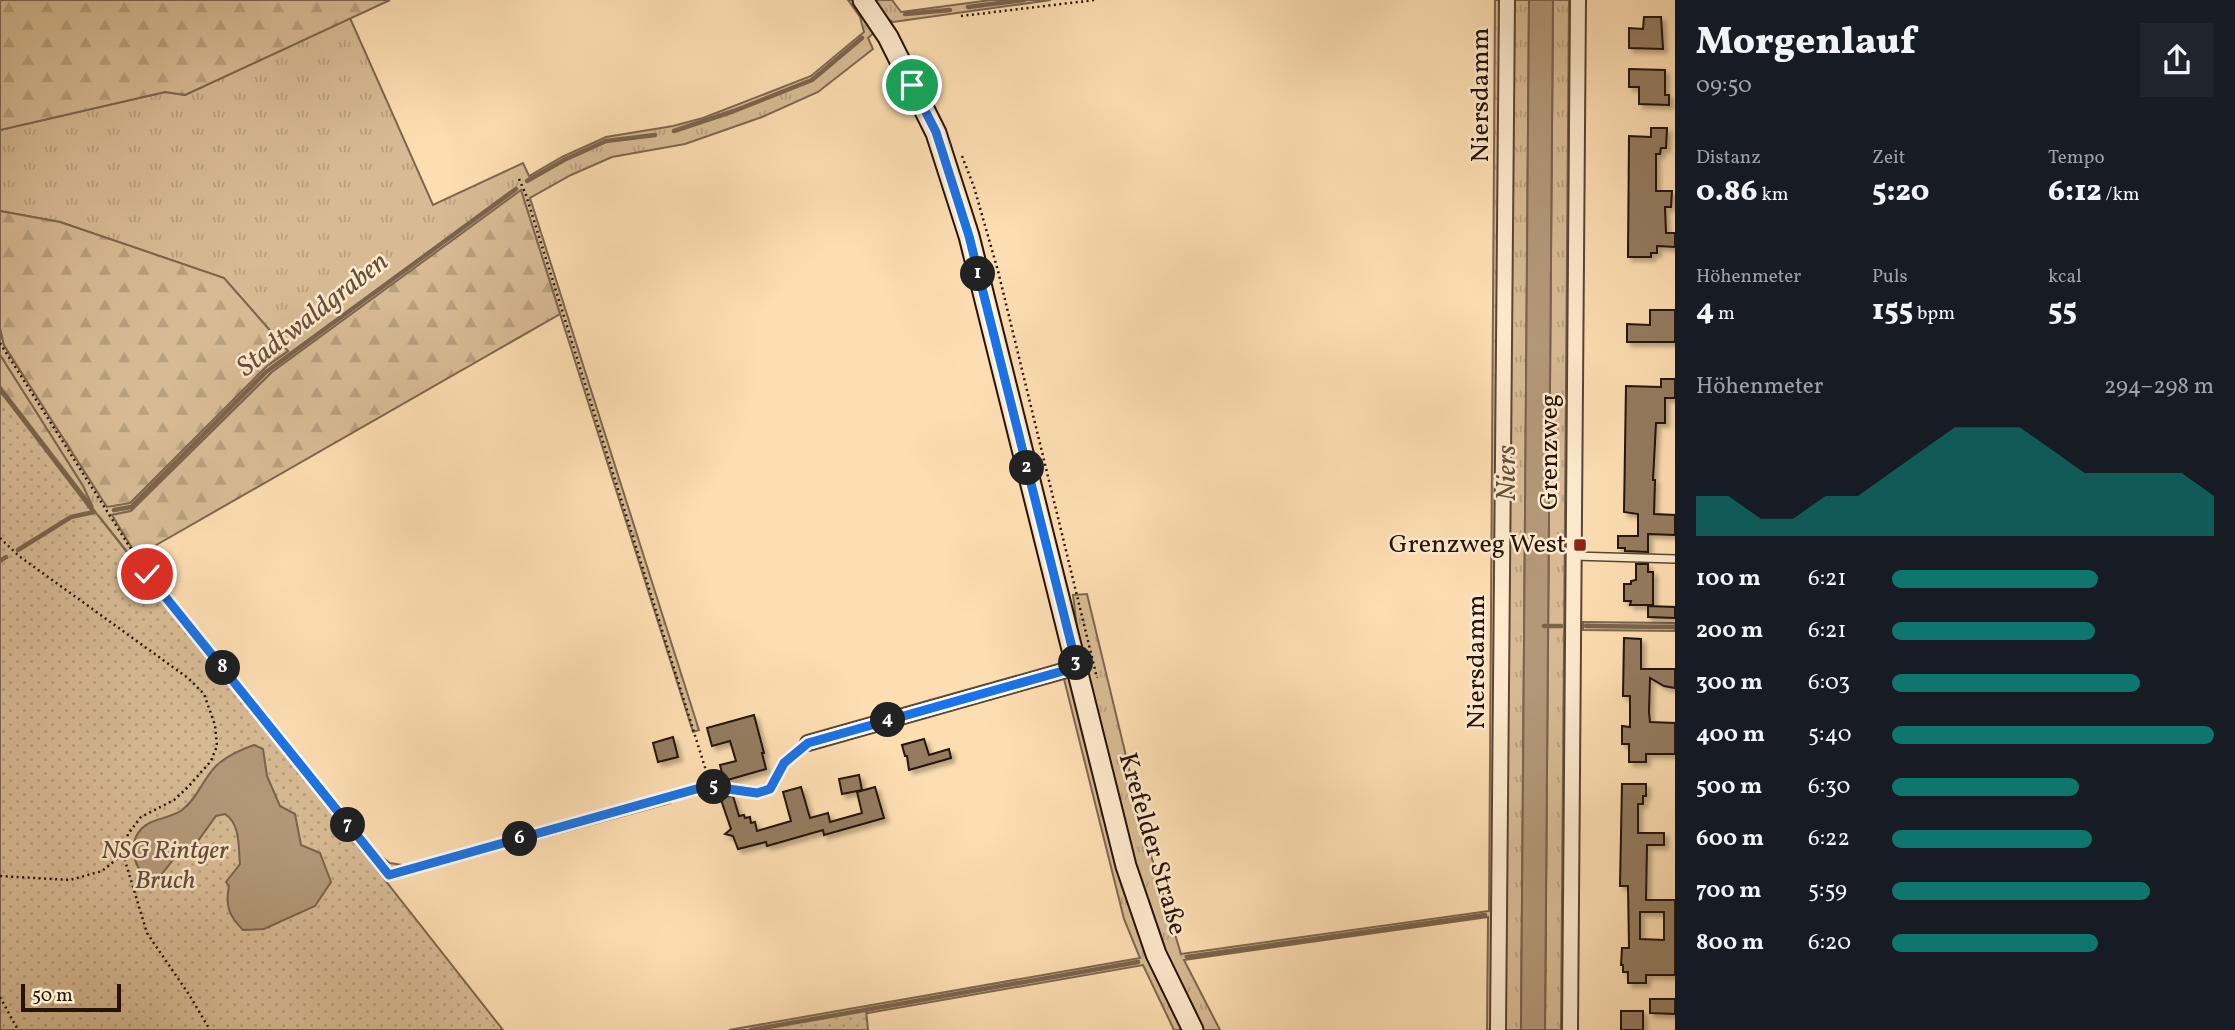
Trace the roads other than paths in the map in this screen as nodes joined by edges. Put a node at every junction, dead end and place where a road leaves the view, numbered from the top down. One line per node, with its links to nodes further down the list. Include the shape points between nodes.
1 (863, 0): 6 (main road, Krefelder Straße, via 888,37 936,132 969,236)
2 (1507, 0): 10 (street, Niersdamm)
3 (1578, 0): 4 (street, Grenzweg)
4 (1574, 556): 5 (lane); 11 (street, Grenzweg)
5 (1675, 559)
6 (1077, 667): 7 (street); 9 (main road, Krefelder Straße, via 1126,866 1156,954)
7 (808, 743): 8 (lane, via 784,763 770,789 757,793)
8 (728, 789)
9 (1193, 1030)
10 (1498, 1030)
11 (1570, 1030)

